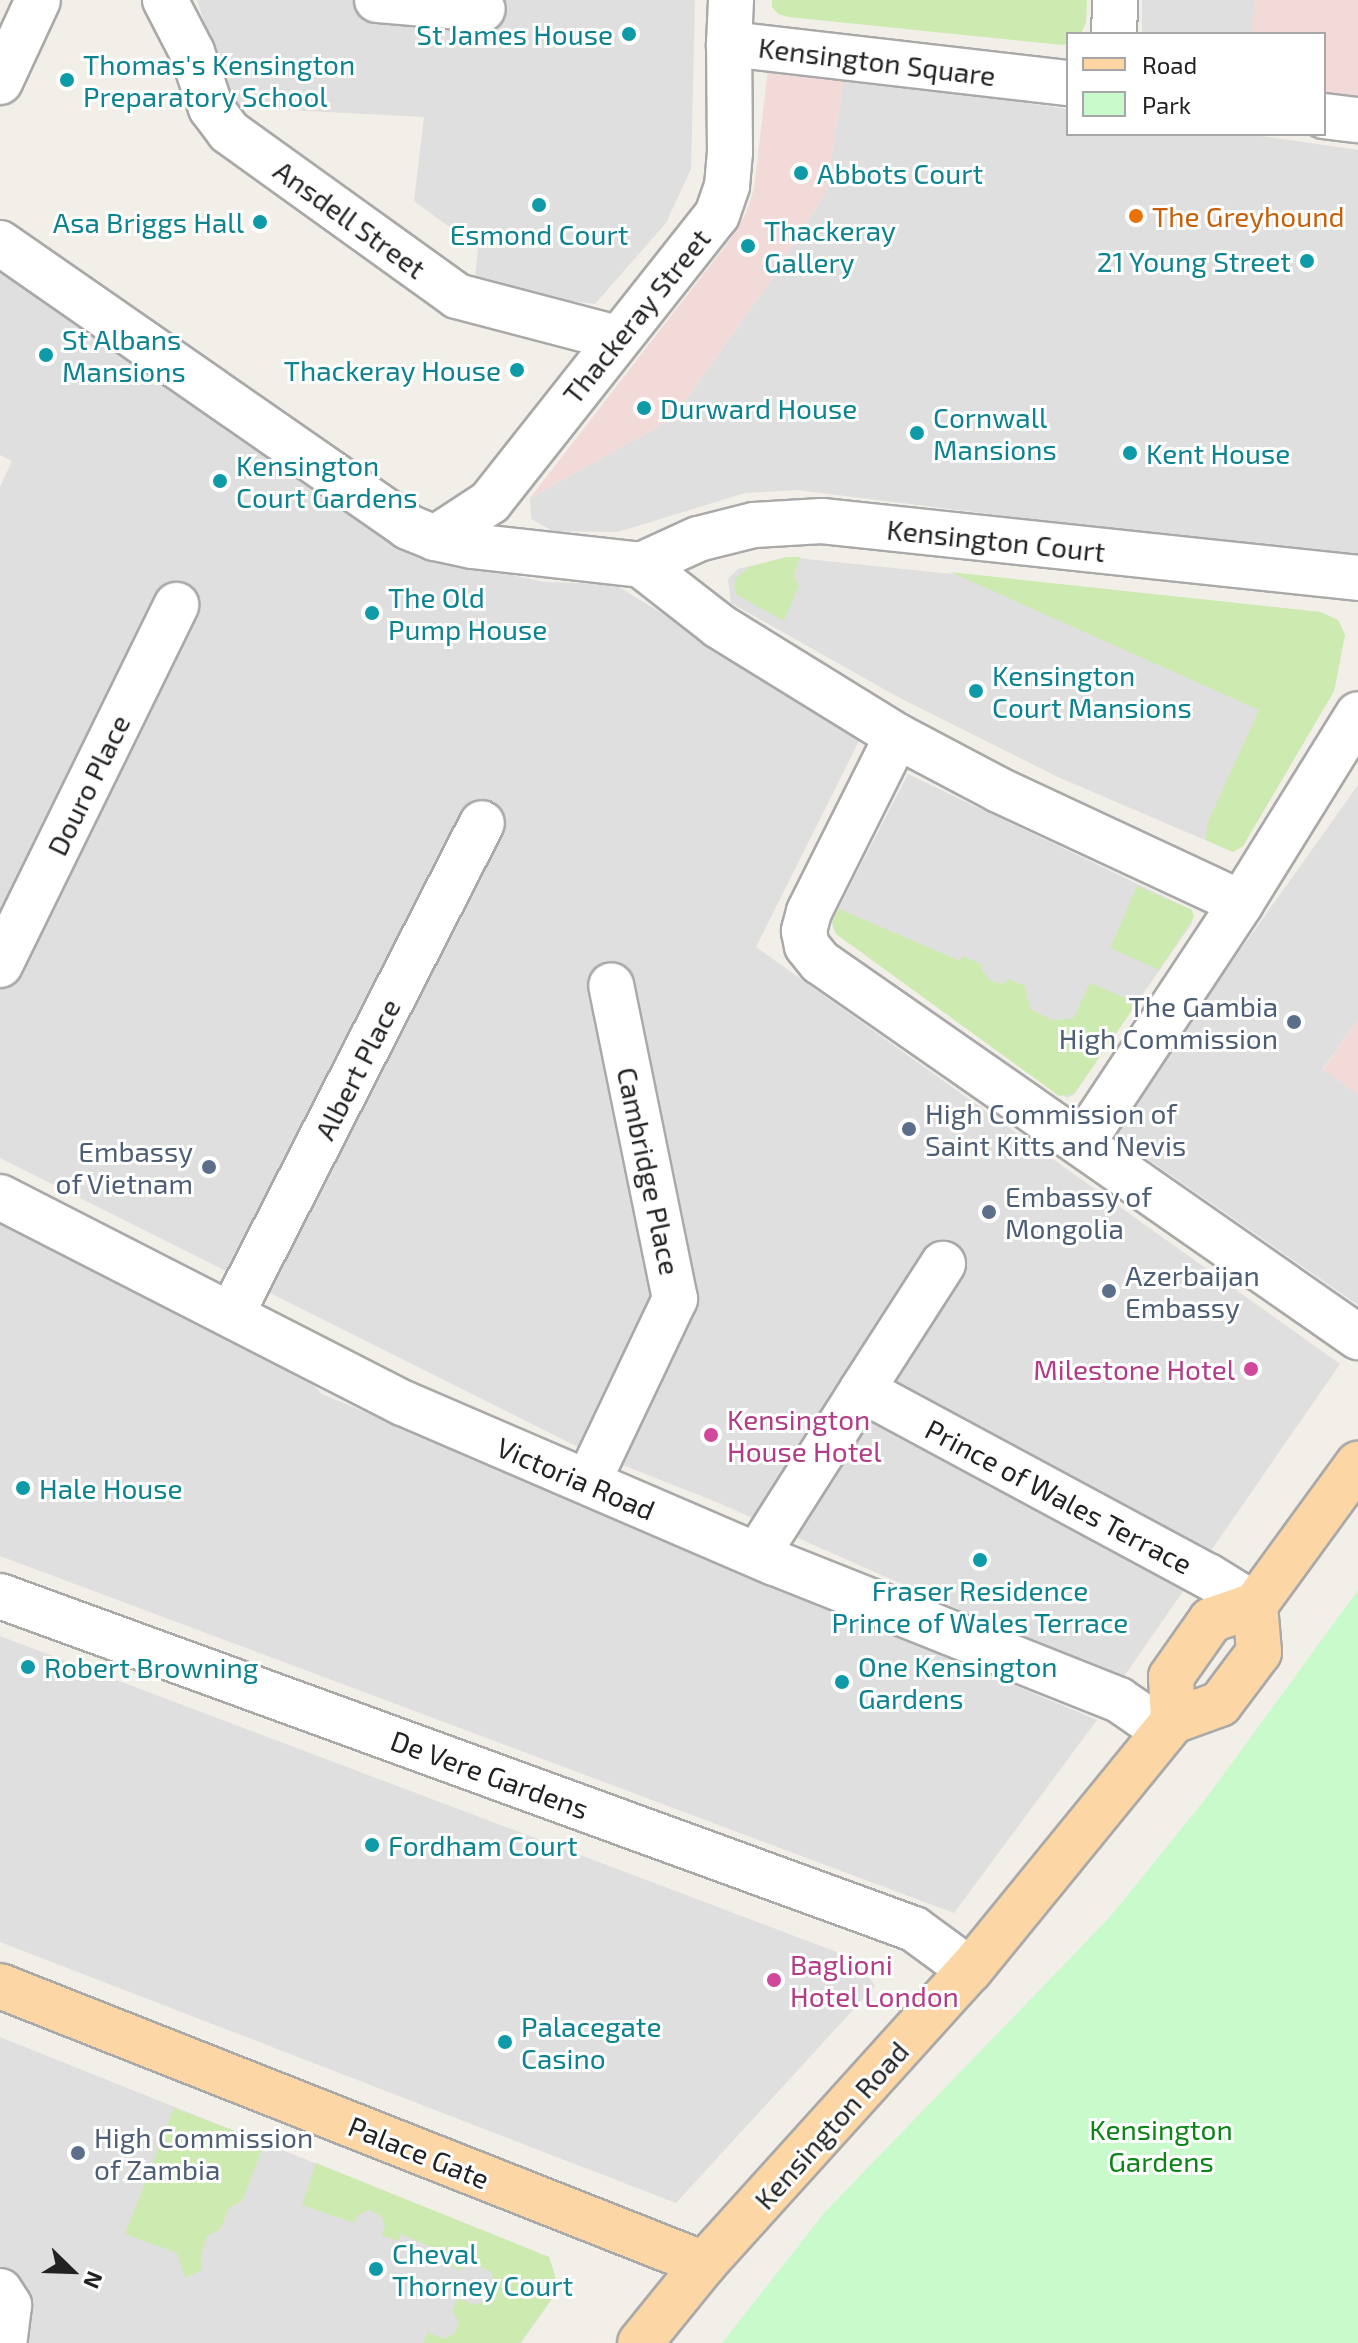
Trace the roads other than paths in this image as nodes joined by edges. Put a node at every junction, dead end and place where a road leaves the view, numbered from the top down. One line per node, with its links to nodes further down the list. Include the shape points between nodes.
1 (38, 0): 9 (street)
2 (165, 0): 14 (street, Ansdell Street, via 192,52 211,108 229,132 457,296)
3 (377, 0): 6 (street)
4 (731, 0): 8 (street, Kensington Square)
5 (1115, 0): 7 (street)
6 (483, 9)
7 (1114, 32)
8 (729, 44): 10 (street, Kensington Square); 14 (street, Thackeray Street, via 730,153 717,215)
9 (0, 82)
10 (1066, 83)
11 (1326, 116): 12 (street)
12 (1358, 120)
13 (0, 243): 15 (street, via 408,527)
14 (617, 338): 15 (street, Thackeray Street, via 490,502)
15 (435, 538): 16 (street)
16 (641, 565): 17 (street, Kensington Court, via 698,539 754,525 822,521); 20 (street, via 719,626)
17 (1358, 578)
18 (176, 605): 23 (street, Douro Place)
19 (1358, 714): 22 (street)
20 (897, 736): 22 (street, via 999,790); 25 (street, via 809,912 807,946 820,962)
21 (482, 823): 28 (street, Albert Place)
22 (1241, 903): 25 (street)
23 (0, 965)
24 (611, 985): 32 (street, Cambridge Place, via 675,1299)
25 (1083, 1142): 29 (street)
26 (0, 1197): 28 (street, Victoria Road)
27 (943, 1264): 30 (street)
28 (231, 1315): 32 (street, Victoria Road, via 403,1403)
29 (1358, 1337)
30 (862, 1390): 33 (street); 35 (street, Prince of Wales Terrace)
31 (1358, 1464): 35 (main road)
32 (588, 1482): 33 (street, Victoria Road)
33 (757, 1555): 36 (street, Victoria Road, via 1119,1700)
34 (0, 1596): 37 (street, De Vere Gardens, via 914,1929)
35 (1255, 1605): 36 (main road, via 1259,1652 1220,1704)
36 (1169, 1726): 37 (main road, Kensington Road)
37 (970, 1970): 39 (main road, Kensington Road)
38 (0, 1986): 39 (main road, Palace Gate)
39 (704, 2264): 42 (main road, Kensington Road)
40 (0, 2291): 41 (street, via 9,2305)
41 (4, 2343)
42 (640, 2343)

